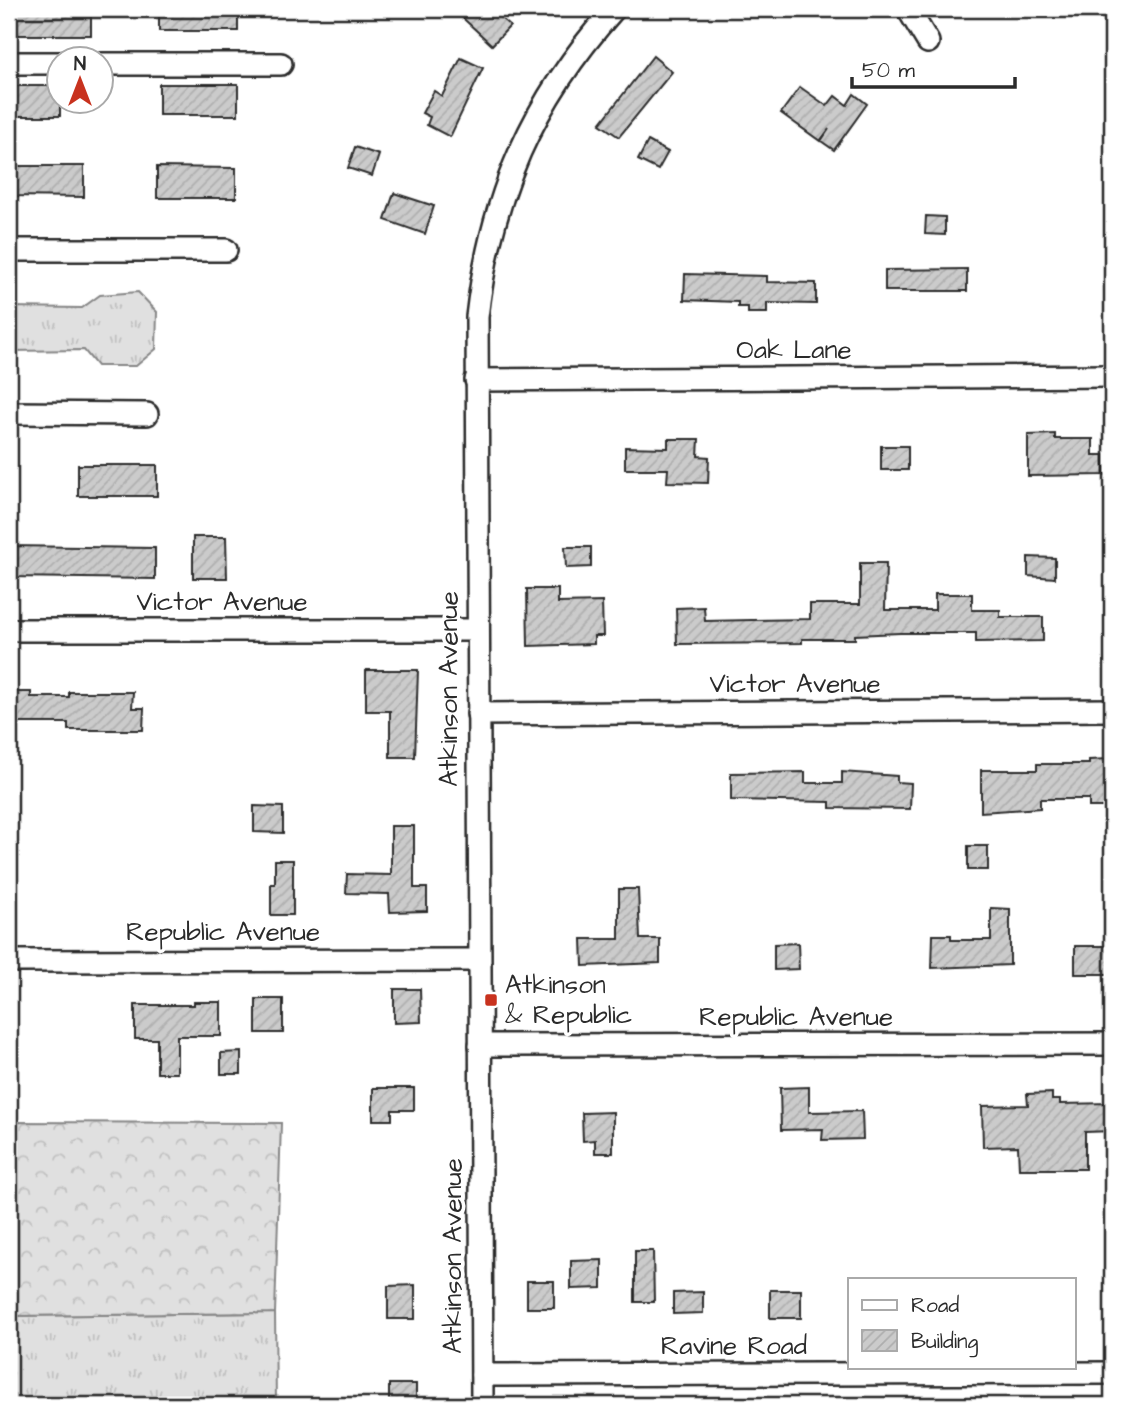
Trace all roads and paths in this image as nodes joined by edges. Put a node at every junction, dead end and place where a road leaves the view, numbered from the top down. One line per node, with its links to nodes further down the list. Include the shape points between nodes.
1 (614, 9): 11 (street, Atkinson Avenue, via 553,87 525,135 506,181 483,268)
2 (908, 9): 3 (street)
3 (928, 42)
4 (9, 63): 5 (street)
5 (46, 64)
6 (116, 64): 7 (street)
7 (281, 64)
8 (9, 250): 9 (street)
9 (226, 250)
10 (1112, 376): 11 (street, Oak Lane)
11 (477, 380): 15 (street, Atkinson Avenue)
12 (9, 413): 13 (street)
13 (147, 414)
14 (9, 630): 15 (street, Victor Avenue)
15 (477, 630): 17 (street, Atkinson Avenue)
16 (1112, 710): 17 (street, Victor Avenue)
17 (478, 714): 18 (street, Atkinson Avenue)
18 (479, 960): 19 (street, Republic Avenue); 21 (street, Atkinson Avenue)
19 (9, 961)
20 (1112, 1044): 21 (street, Republic Avenue)
21 (480, 1045): 23 (street, Atkinson Avenue)
22 (1112, 1373): 23 (street, Ravine Road)
23 (482, 1375): 24 (street, Atkinson Avenue)
24 (482, 1405)

